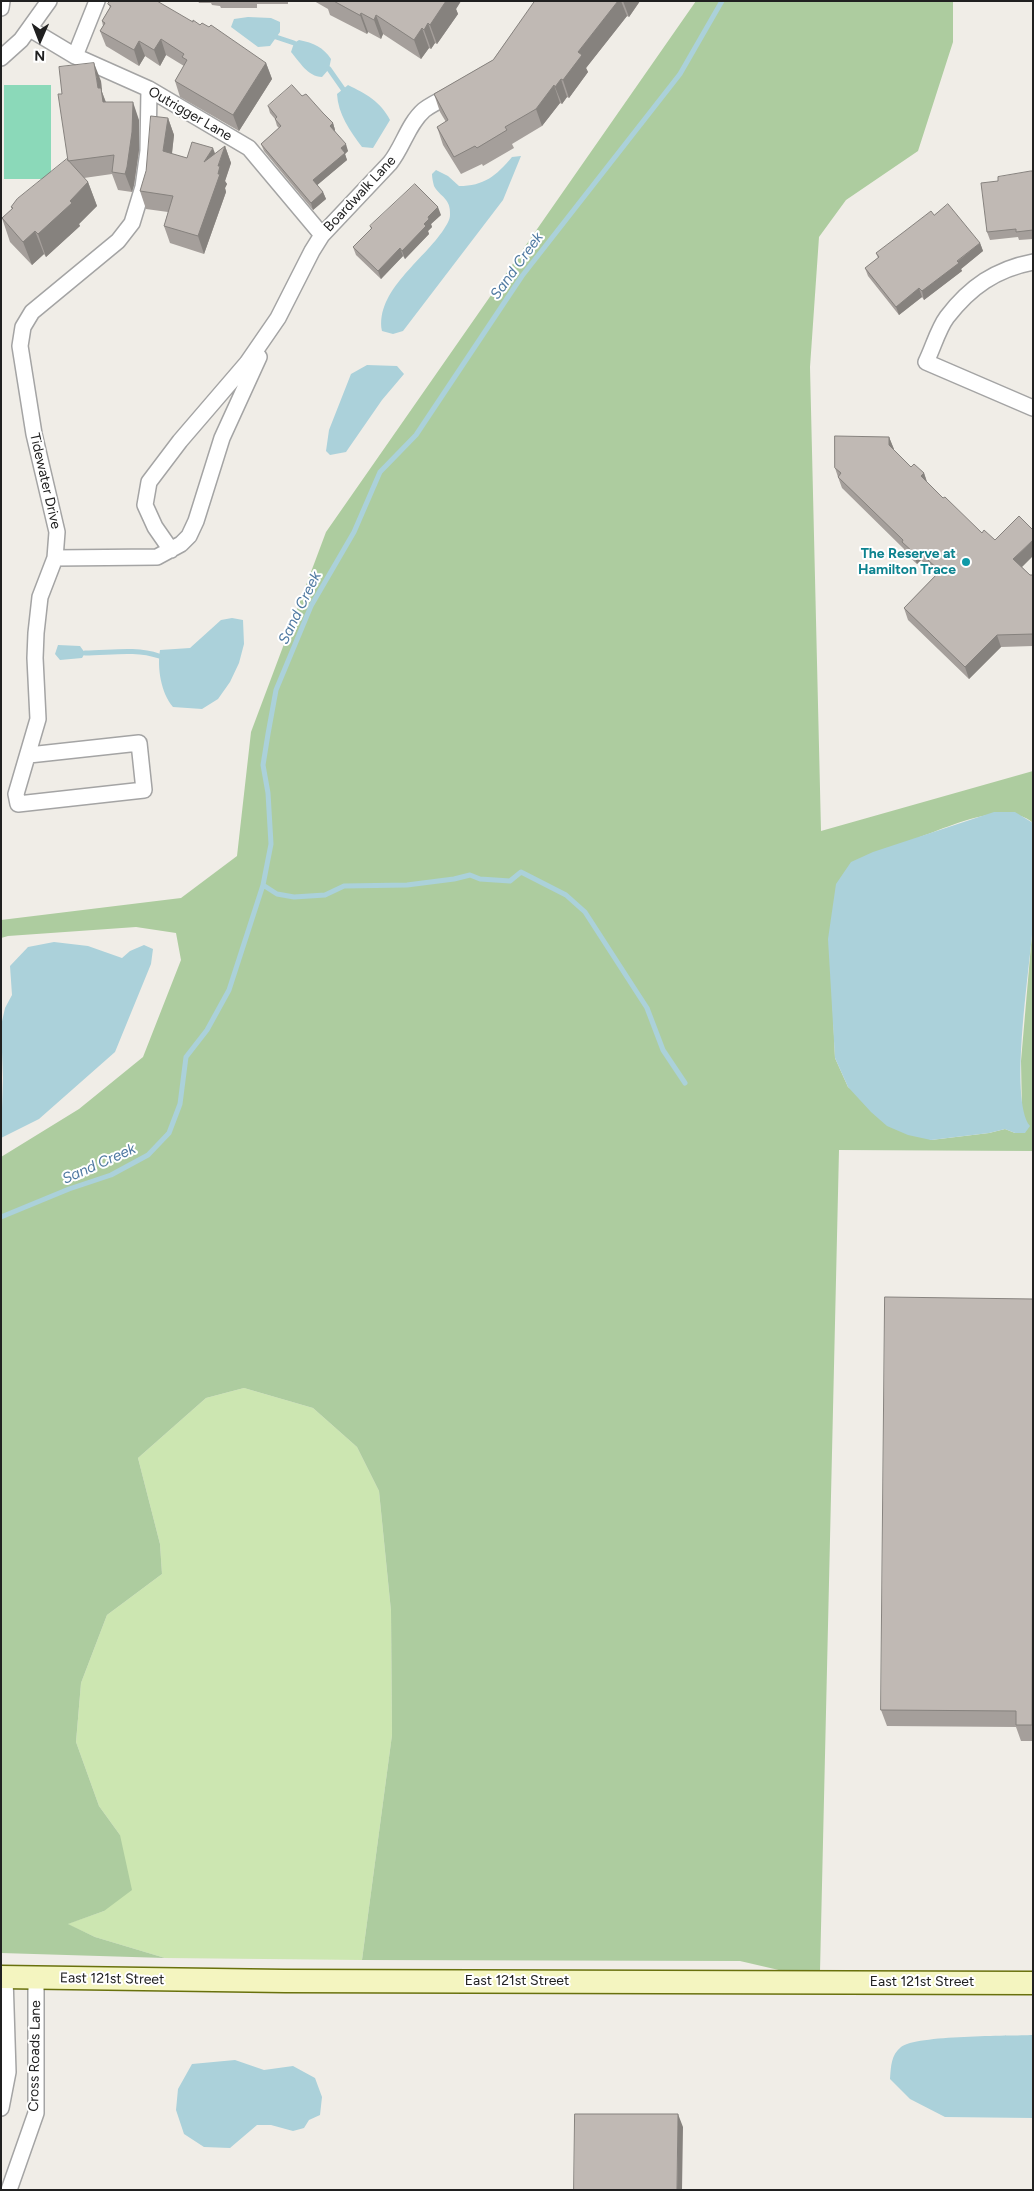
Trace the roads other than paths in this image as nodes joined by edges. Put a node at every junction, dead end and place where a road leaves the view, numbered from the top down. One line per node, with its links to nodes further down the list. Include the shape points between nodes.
1 (2, 1): 4 (street)
2 (49, 1): 5 (street)
3 (97, 1): 6 (street)
4 (1, 8)
5 (30, 28): 6 (street, Outrigger Lane); 7 (street)
6 (74, 56): 9 (street, Outrigger Lane)
7 (1, 58)
8 (468, 86): 10 (street, Boardwalk Lane, via 425,110 417,118 400,151)
9 (149, 89): 10 (street, Outrigger Lane, via 249,148); 15 (street, Tidewater Drive, via 146,169 132,223 118,240 32,312 23,327 20,346 28,403 57,532)
10 (322, 235): 12 (street, Boardwalk Lane)
11 (1033, 262): 13 (street, via 1016,265 983,280 947,318 926,362)
12 (278, 318): 14 (street, Boardwalk Lane, via 222,438 193,529 181,544); 14 (street, Boardwalk Lane, via 247,363 149,482 146,505 155,527)
13 (1033, 408)
14 (171, 550): 15 (street, Boardwalk Lane, via 145,559)
15 (55, 558): 16 (street, Tidewater Drive, via 40,597 35,658 38,719)
16 (29, 754): 16 (street, Tidewater Drive, via 139,743 144,790 18,804 16,794)
17 (3, 1977): 18 (street, East 121st Street); 20 (street, Cross Roads Lane, via 8,2072)
18 (36, 1978): 19 (street, East 121st Street); 21 (street, Cross Roads Lane, via 36,2113)
19 (1033, 1983)
20 (1, 2108)
21 (9, 2190)

